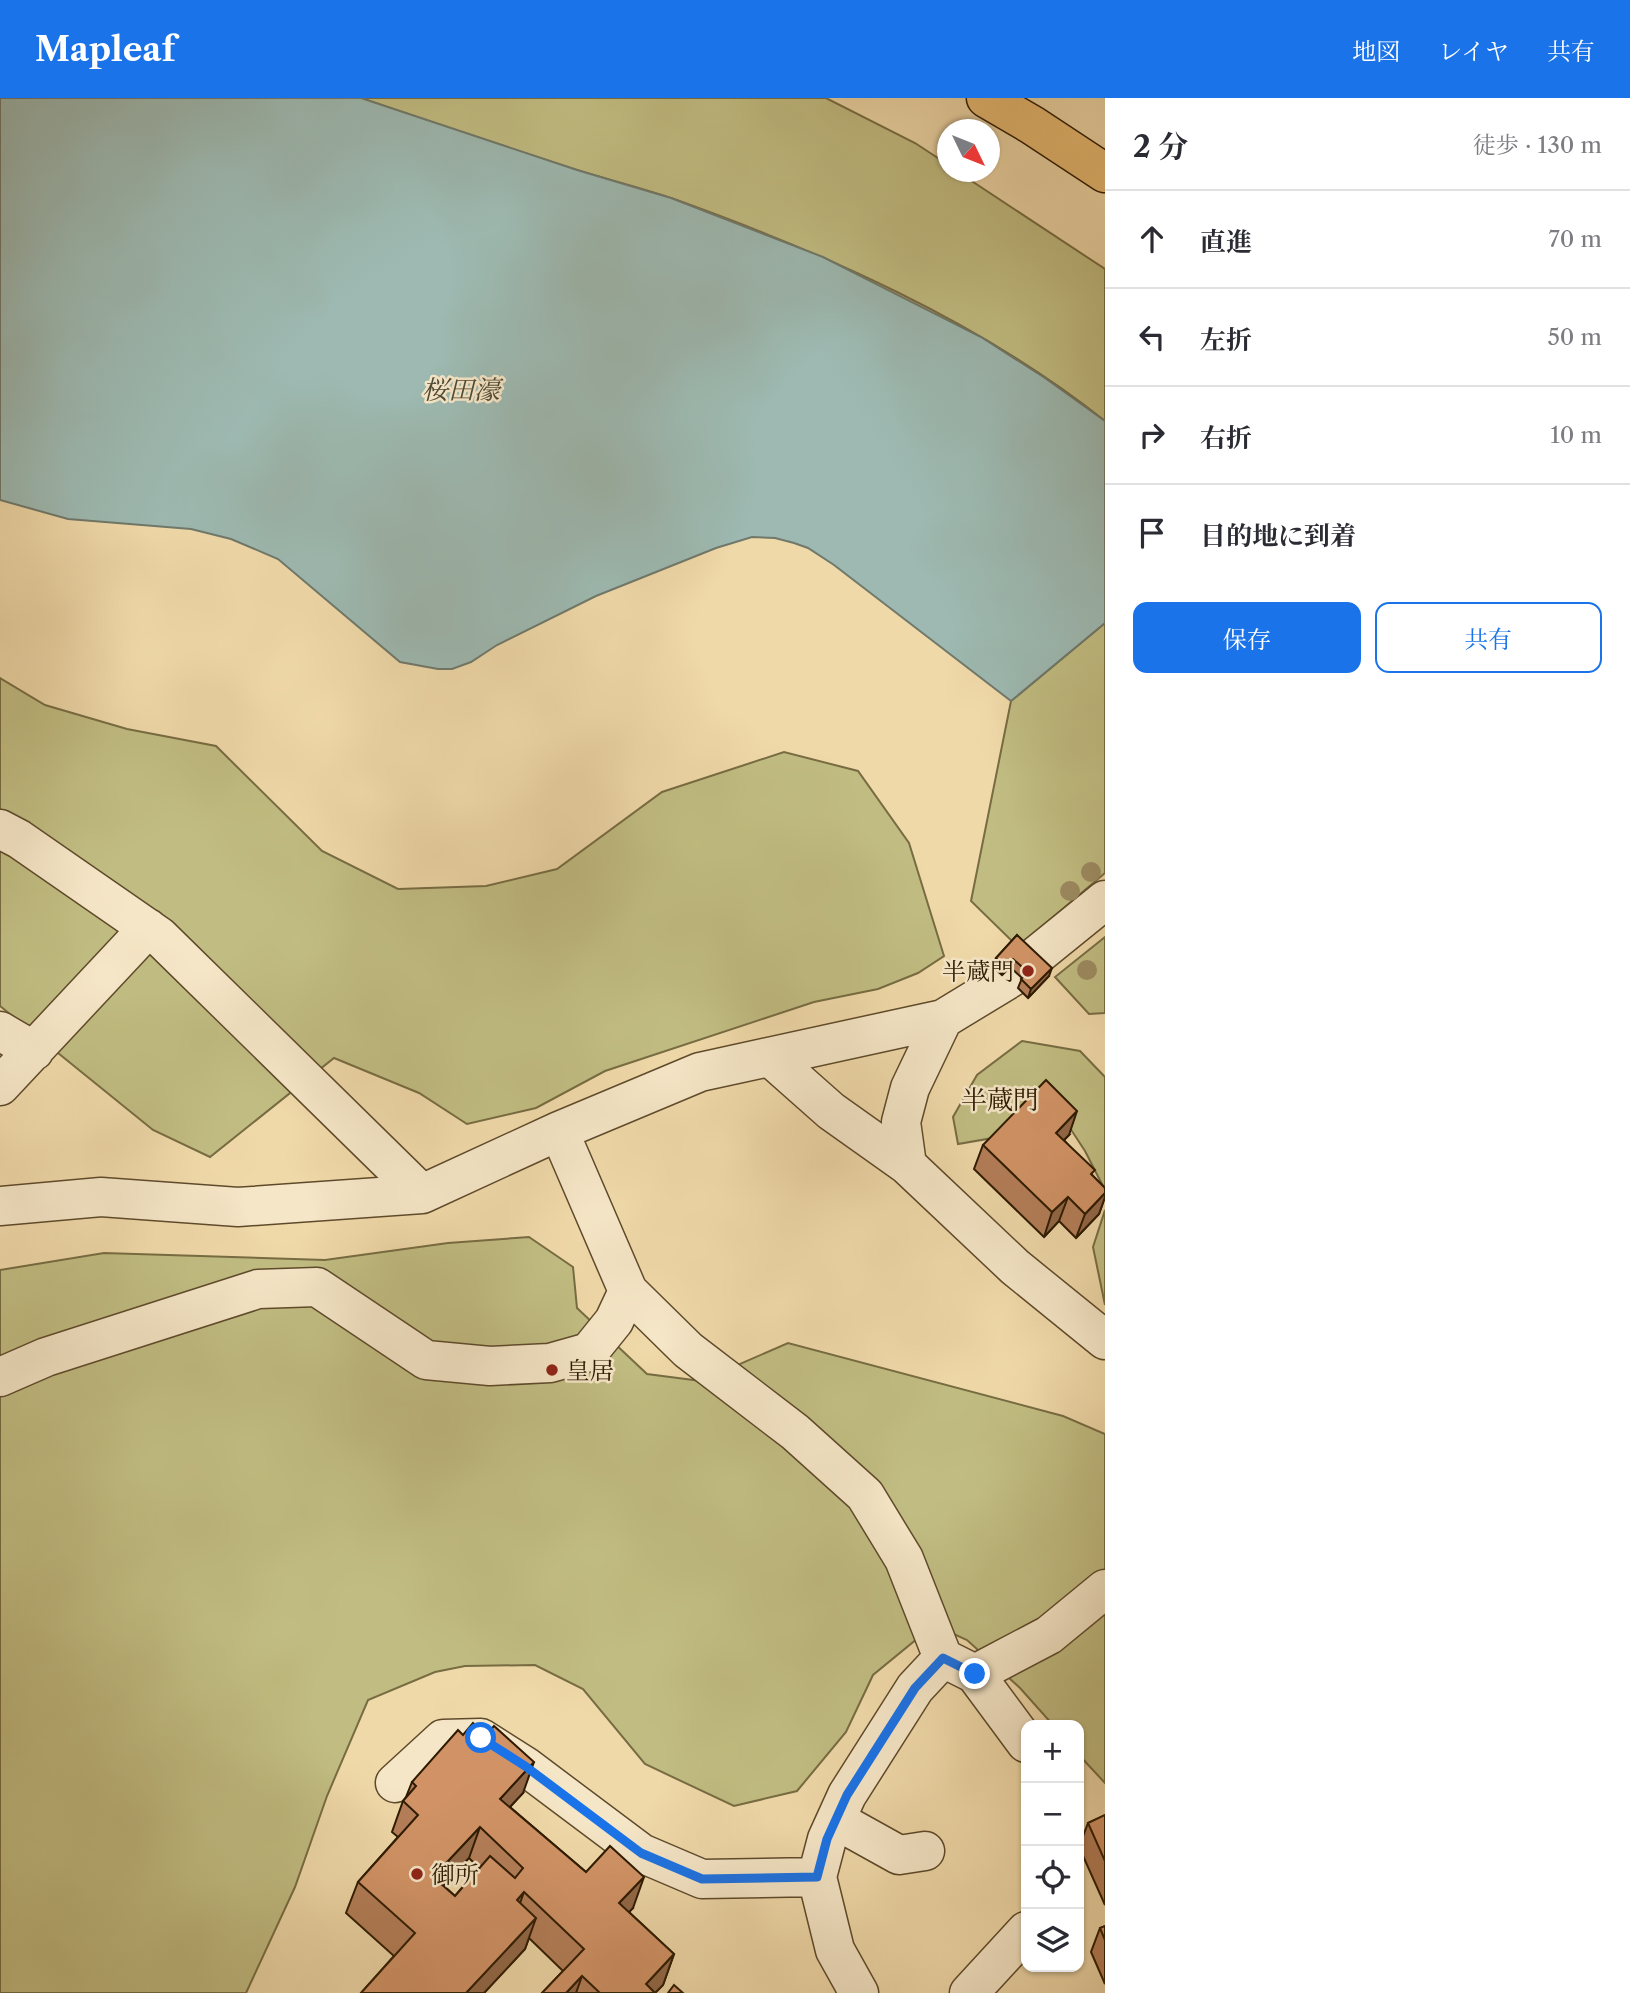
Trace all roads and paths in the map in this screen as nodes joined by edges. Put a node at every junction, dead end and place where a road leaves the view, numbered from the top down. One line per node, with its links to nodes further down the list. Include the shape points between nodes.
1 (986, 98): 2 (highway)
2 (1105, 173)
3 (0, 829): 5 (lane)
4 (1105, 900): 6 (lane, via 1024,967)
5 (148, 929): 8 (lane); 13 (lane)
6 (943, 1018): 9 (lane); 12 (lane, via 910,1088 901,1122)
7 (0, 1031): 8 (lane)
8 (34, 1051): 10 (lane)
9 (770, 1057): 11 (lane, via 700,1072); 12 (lane, via 831,1111)
10 (0, 1086)
11 (559, 1131): 13 (lane); 15 (lane)
12 (907, 1165): 16 (lane, via 1015,1267)
13 (422, 1194): 14 (lane, via 238,1207 101,1197)
14 (0, 1206)
15 (628, 1291): 17 (lane, via 614,1321 589,1352 550,1363 490,1366 426,1360 317,1287 258,1289 46,1357); 19 (lane, via 688,1350 795,1432 865,1495)
16 (1105, 1340)
17 (0, 1377)
18 (1105, 1588): 19 (lane, via 1049,1634)
19 (959, 1666): 20 (lane); 22 (lane, via 915,1688)
20 (1021, 1737)
21 (395, 1783): 24 (lane, via 443,1739 481,1738 641,1853 677,1869 702,1879)
22 (836, 1820): 23 (lane, via 899,1855); 24 (lane)
23 (925, 1851)
24 (817, 1877): 26 (lane, via 835,1950)
25 (1021, 1936): 27 (lane)
26 (859, 1993)
27 (969, 1993)

